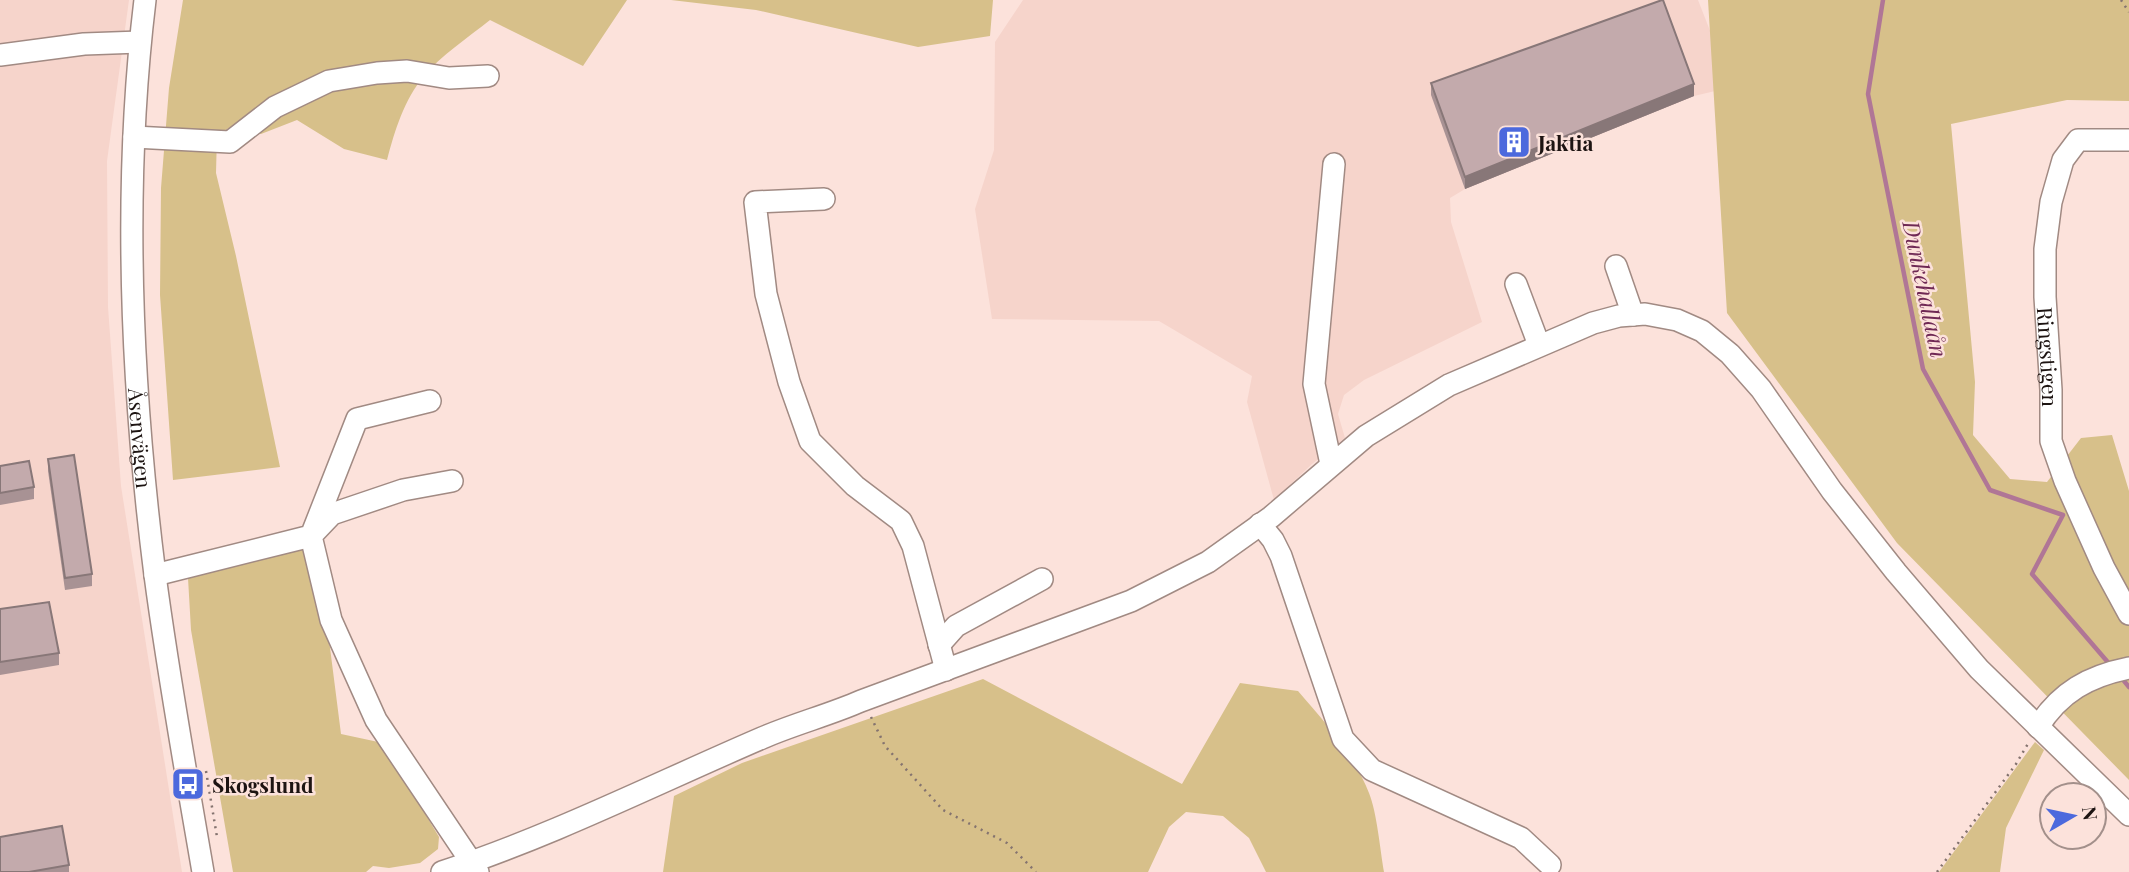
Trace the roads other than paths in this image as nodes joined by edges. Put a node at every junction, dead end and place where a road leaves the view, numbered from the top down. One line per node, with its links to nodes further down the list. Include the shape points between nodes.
1 (145, 0): 2 (street, Åsenvägen)
2 (140, 42): 3 (street); 5 (street, Åsenvägen)
3 (0, 55)
4 (488, 76): 5 (street, via 449,78 407,71 329,80 275,107 230,142)
5 (134, 137): 18 (street, Åsenvägen, via 134,318)
6 (2129, 140): 20 (street, Ringstigen, via 2078,140 2063,160 2045,249 2051,441 2104,568)
7 (1334, 164): 14 (street, via 1314,384)
8 (824, 199): 21 (street, via 755,202 766,294 810,441 855,486 901,520 914,546)
9 (1616, 266): 11 (street)
10 (1516, 284): 12 (street)
11 (1633, 315): 12 (street, via 1593,323); 24 (street, via 1677,320 1702,331 1730,354 1896,572 1979,668)
12 (1539, 345): 14 (street, via 1449,385 1366,436)
13 (430, 401): 17 (street, via 357,419)
14 (1331, 464): 16 (street)
15 (452, 481): 17 (street, via 403,490 332,514)
16 (1260, 524): 23 (street, via 1208,562 1130,601); 26 (street, via 1281,556 1343,738 1372,770 1521,838)
17 (311, 536): 18 (street); 27 (street, via 331,620 376,720)
18 (155, 575): 28 (street, Åsenvägen)
19 (1042, 579): 21 (street, via 956,626)
20 (2129, 614)
21 (939, 645): 23 (street)
22 (2128, 668): 24 (street, via 2104,673 2076,688 2052,705)
23 (946, 670): 27 (street, via 764,737)
24 (2038, 727): 25 (street)
25 (2129, 815)
26 (1550, 865)
27 (475, 867): 29 (street)
28 (203, 872)
29 (442, 872)

